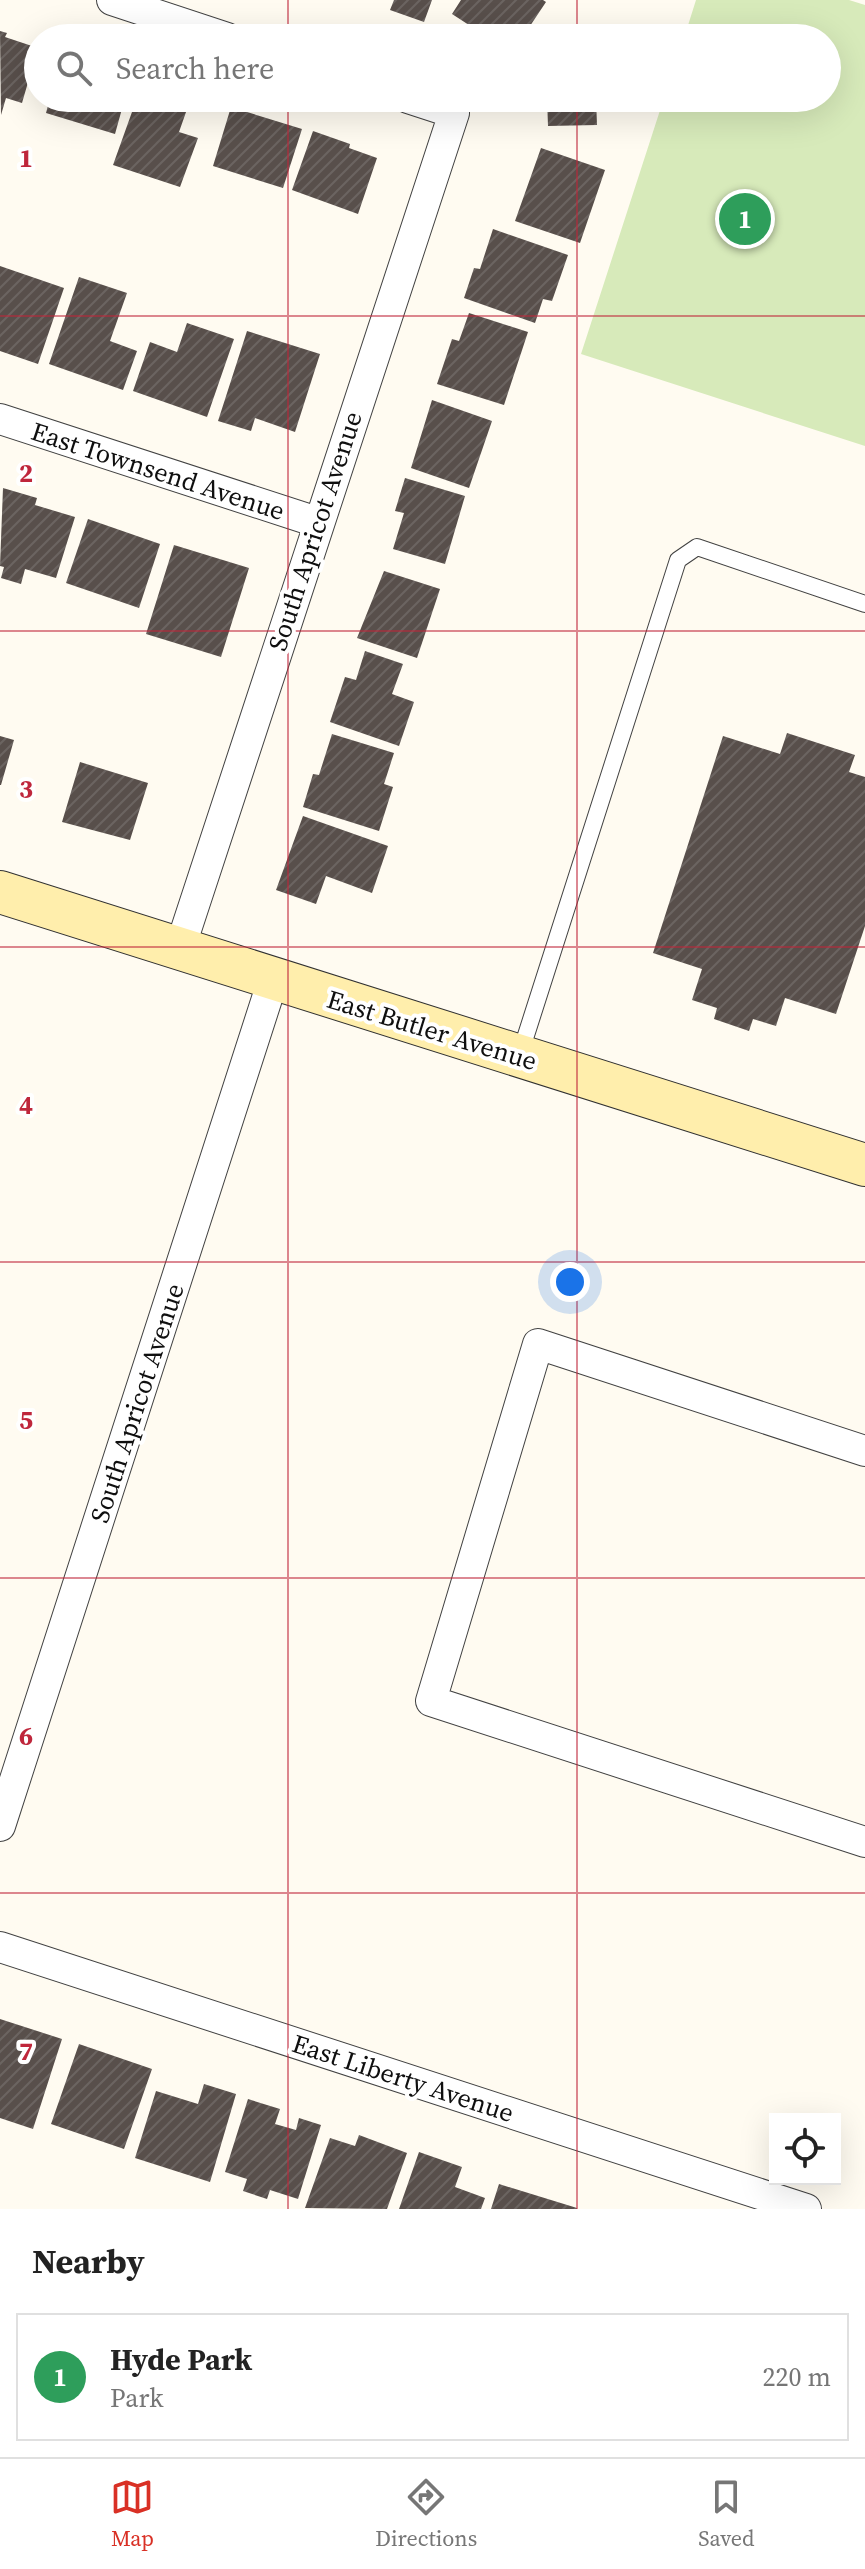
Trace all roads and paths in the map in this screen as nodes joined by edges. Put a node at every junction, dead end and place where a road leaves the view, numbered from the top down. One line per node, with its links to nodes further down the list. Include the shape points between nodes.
1 (112, 0): 2 (street)
2 (185, 24)
3 (451, 112): 5 (street, South Apricot Avenue)
4 (0, 419): 5 (street, East Townsend Avenue)
5 (317, 522): 8 (street, South Apricot Avenue)
6 (865, 604): 10 (lane, via 697,547 678,560)
7 (0, 892): 8 (street, East Butler Avenue)
8 (179, 951): 9 (street, East Butler Avenue)
9 (273, 980): 10 (street, East Butler Avenue); 13 (street, South Apricot Avenue)
10 (519, 1057): 11 (street, East Butler Avenue)
11 (865, 1165)
12 (865, 1451): 14 (street, via 538,1344 431,1701)
13 (0, 1826)
14 (865, 1842)
15 (0, 1947): 16 (street, East Liberty Avenue)
16 (806, 2209)

